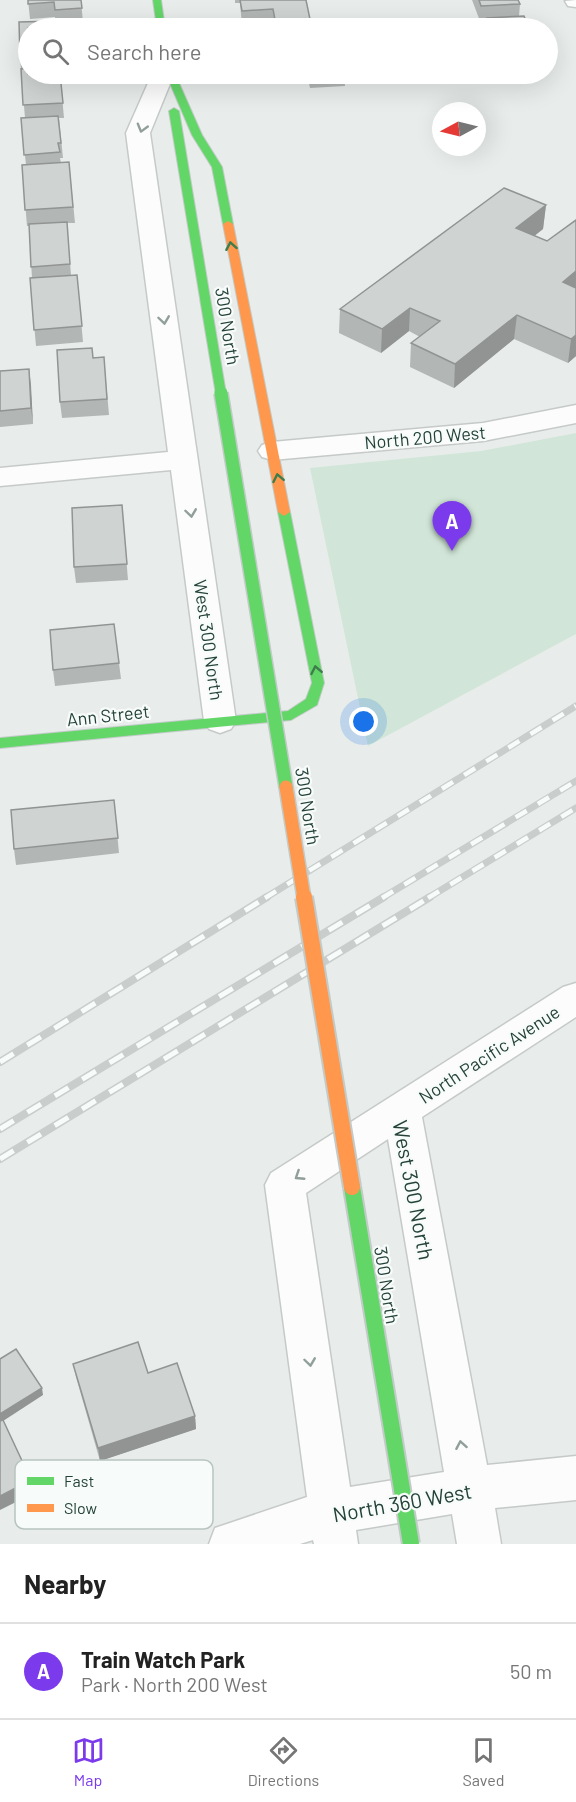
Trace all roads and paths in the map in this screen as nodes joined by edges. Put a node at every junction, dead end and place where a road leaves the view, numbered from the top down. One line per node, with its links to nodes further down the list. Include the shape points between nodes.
1 (157, 0): 2 (main road)
2 (160, 18)
3 (159, 84): 8 (street, West 300 North, one-way to 8, via 138,133)
4 (171, 84): 18 (main road, 300 North, bridge)
5 (174, 84): 7 (main road, West 300 North, one-way to 5, via 217,167)
6 (576, 414): 7 (street, North 200 West, via 483,432)
7 (272, 451): 10 (main road, West 300 North, one-way to 7, via 291,715 312,702 318,683)
8 (184, 460): 9 (street); 10 (street, West 300 North, one-way to 10)
9 (0, 477)
10 (220, 722): 11 (main road, Ann Street)
11 (0, 743)
12 (576, 998): 13 (street, North Pacific Avenue)
13 (402, 1111): 15 (street, West 300 North, one-way to 13); 16 (street, West 300 North, one-way to 16, via 285,1185)
14 (576, 1478): 15 (street, North 360 West)
15 (469, 1490): 16 (street, North 360 West); 19 (street, West 300 North)
16 (334, 1528): 17 (street, North 360 West)
17 (231, 1544)
18 (411, 1544)
19 (479, 1544)

